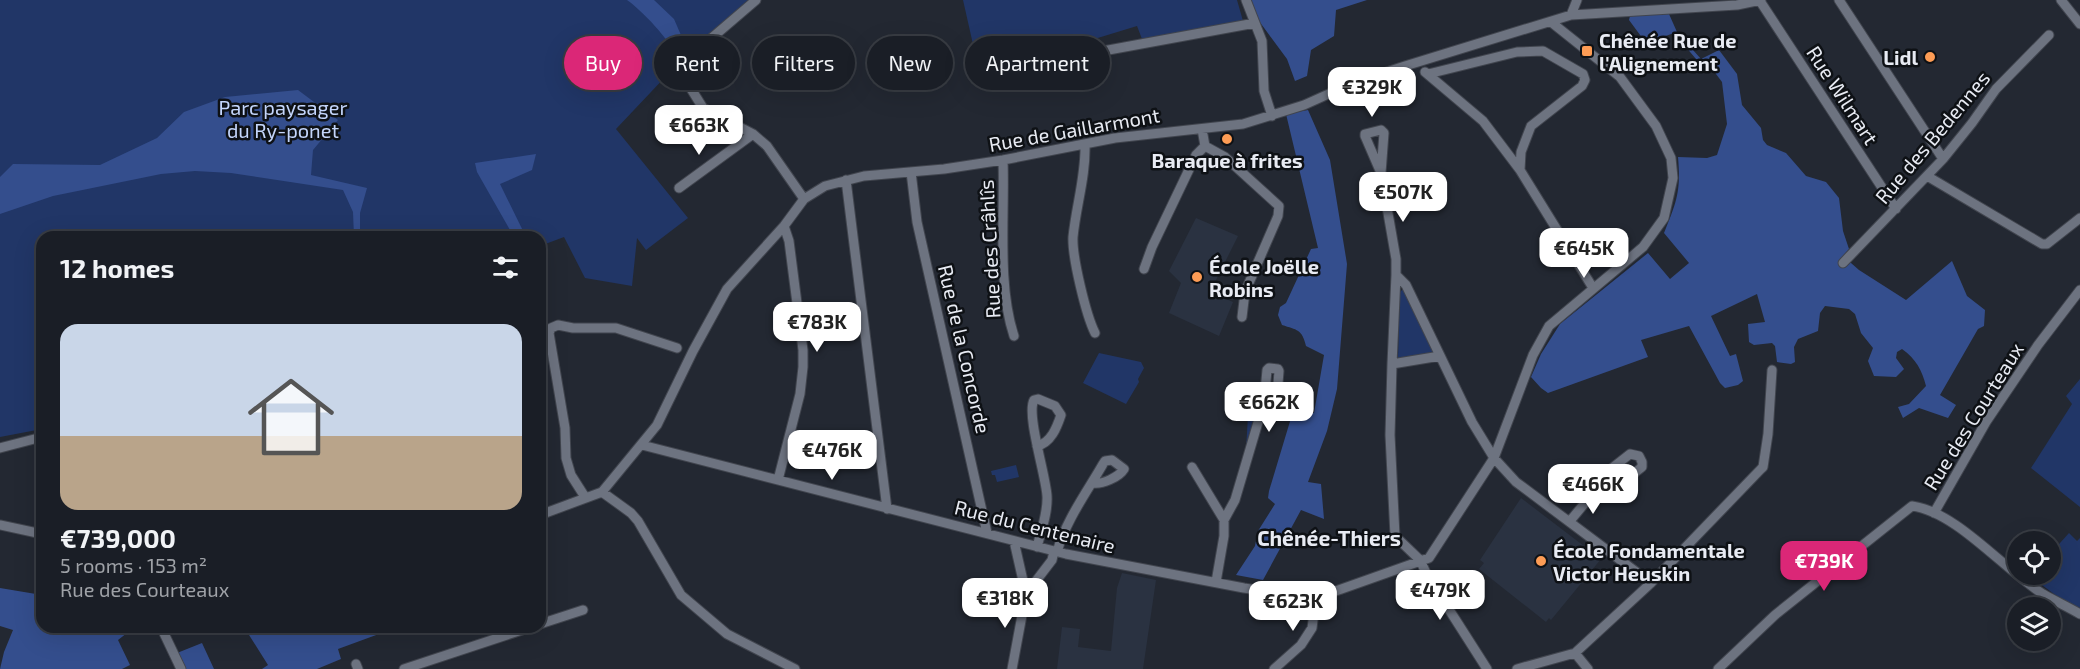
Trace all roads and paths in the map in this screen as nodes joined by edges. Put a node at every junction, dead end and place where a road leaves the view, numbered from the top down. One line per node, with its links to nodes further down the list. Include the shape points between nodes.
1 (756, 0): 16 (street, via 693,54 680,71 703,108)
2 (1246, 0): 9 (street)
3 (1577, 0): 7 (street)
4 (1760, 0): 7 (street, Rue de Gaillarmont, via 1737,5); 31 (street, Rue Wilmart)
5 (1839, 0): 22 (street)
6 (2061, 0): 10 (street)
7 (1571, 15): 8 (street, Rue de Gaillarmont)
8 (1551, 22): 13 (street, Rue de Gaillarmont); 37 (street, via 1620,77 1656,126 1671,158 1673,178 1661,223 1643,247)
9 (1256, 23): 12 (street); 15 (street, via 1262,41 1264,91)
10 (2080, 24)
11 (2049, 35): 22 (street, Rue des Bedennes, via 1996,89)
12 (1110, 50)
13 (1418, 63): 14 (street); 15 (street, Rue de Gaillarmont, via 1353,83)
14 (1428, 74): 24 (street, via 1483,121); 24 (street, via 1517,52 1543,51 1583,74 1582,86 1531,126 1521,152)
15 (1272, 116): 17 (street, Rue de Gaillarmont)
16 (735, 124): 18 (street); 20 (street)
17 (1202, 129): 19 (street, Rue de Gaillarmont); 21 (street)
18 (753, 134): 20 (street); 30 (street, via 767,146)
19 (1085, 144): 23 (street, Rue de Gaillarmont); 40 (street, via 1073,239)
20 (736, 146): 29 (street)
21 (1205, 146): 35 (street, via 1196,154); 39 (street, via 1225,157 1279,206 1245,292)
22 (1943, 159): 27 (street, Rue des Bedennes)
23 (1003, 160): 25 (street, Rue de Gaillarmont); 41 (street, Rue des Crâhlîs, via 1005,270)
24 (1520, 170): 37 (street)
25 (911, 172): 28 (street, Rue de Gaillarmont); 65 (street, Rue de la Concorde, via 917,222)
26 (1381, 173): 36 (street)
27 (1927, 177): 31 (street, Rue des Bedennes); 32 (street, via 2042,244)
28 (846, 180): 30 (street, Rue de Gaillarmont, via 825,186); 58 (street)
29 (678, 188)
30 (804, 199): 33 (street, Rue de Gaillarmont)
31 (1896, 209): 34 (street, Rue des Bedennes)
32 (2080, 218)
33 (784, 226): 48 (street, Rue de Gaillarmont, via 727,289 657,425); 53 (street, via 803,358 800,394)
34 (1843, 263)
35 (1144, 269)
36 (1396, 275): 43 (street, via 1406,285); 44 (street)
37 (1593, 288): 51 (street, via 1549,326 1533,355)
38 (2080, 290): 60 (street, Rue des Courteaux, via 1986,422)
39 (1242, 317)
40 (1095, 333)
41 (1014, 336)
42 (676, 348): 57 (street, via 616,328 552,328 549,333 565,428 566,458 570,475)
43 (1440, 356): 44 (street); 51 (street)
44 (1392, 364): 69 (street, via 1390,435 1395,536)
45 (1772, 370): 71 (street, via 1762,467)
46 (1264, 402): 61 (street, via 1235,500)
47 (36, 439): 50 (street)
48 (642, 445): 53 (street, Rue du Centenaire); 56 (street, Rue de Gaillarmont)
49 (1037, 446): 49 (street, via 1032,408 1038,399 1054,406 1061,415 1050,438); 67 (street, via 1048,498)
50 (0, 448)
51 (1494, 458): 62 (street, via 1516,482); 69 (street, via 1430,558)
52 (1192, 467): 61 (street)
53 (778, 480): 58 (street, Rue du Centenaire)
54 (1092, 483): 68 (street, via 1062,533)
55 (1599, 486): 55 (street, via 1607,472 1630,454 1639,456 1642,467 1617,487); 62 (street)
56 (602, 492): 57 (street); 82 (street, via 638,521 681,595 727,634)
57 (585, 497): 59 (street)
58 (887, 509): 65 (street, Rue du Centenaire)
59 (546, 513)
60 (1934, 513): 75 (street, via 1952,522 2043,594); 88 (street, Rue des Courteaux, via 1912,506 1774,615)
61 (1224, 520): 70 (street)
62 (1570, 521): 71 (street)
63 (0, 525): 64 (street)
64 (36, 533)
65 (987, 533): 66 (street, Rue du Centenaire)
66 (1014, 541): 67 (street, Rue du Centenaire); 72 (street)
67 (1037, 547): 68 (street, Rue du Centenaire)
68 (1056, 552): 70 (street, Rue du Centenaire); 72 (street)
69 (1420, 560): 73 (street, Rue du Centenaire); 85 (street)
70 (1216, 582): 73 (street, Rue du Centenaire)
71 (1651, 583): 79 (street)
72 (1026, 594): 83 (street)
73 (1316, 598): 84 (street, via 1312,628 1301,645)
74 (583, 610): 76 (street)
75 (2080, 614)
76 (546, 622)
77 (164, 633): 80 (street)
78 (513, 633): 81 (street)
79 (1575, 653): 86 (street); 87 (street)
80 (181, 669)
81 (404, 669)
82 (795, 669)
83 (1012, 669)
84 (1274, 669)
85 (1487, 669)
86 (1517, 669)
87 (1588, 669)
88 (1718, 669)

